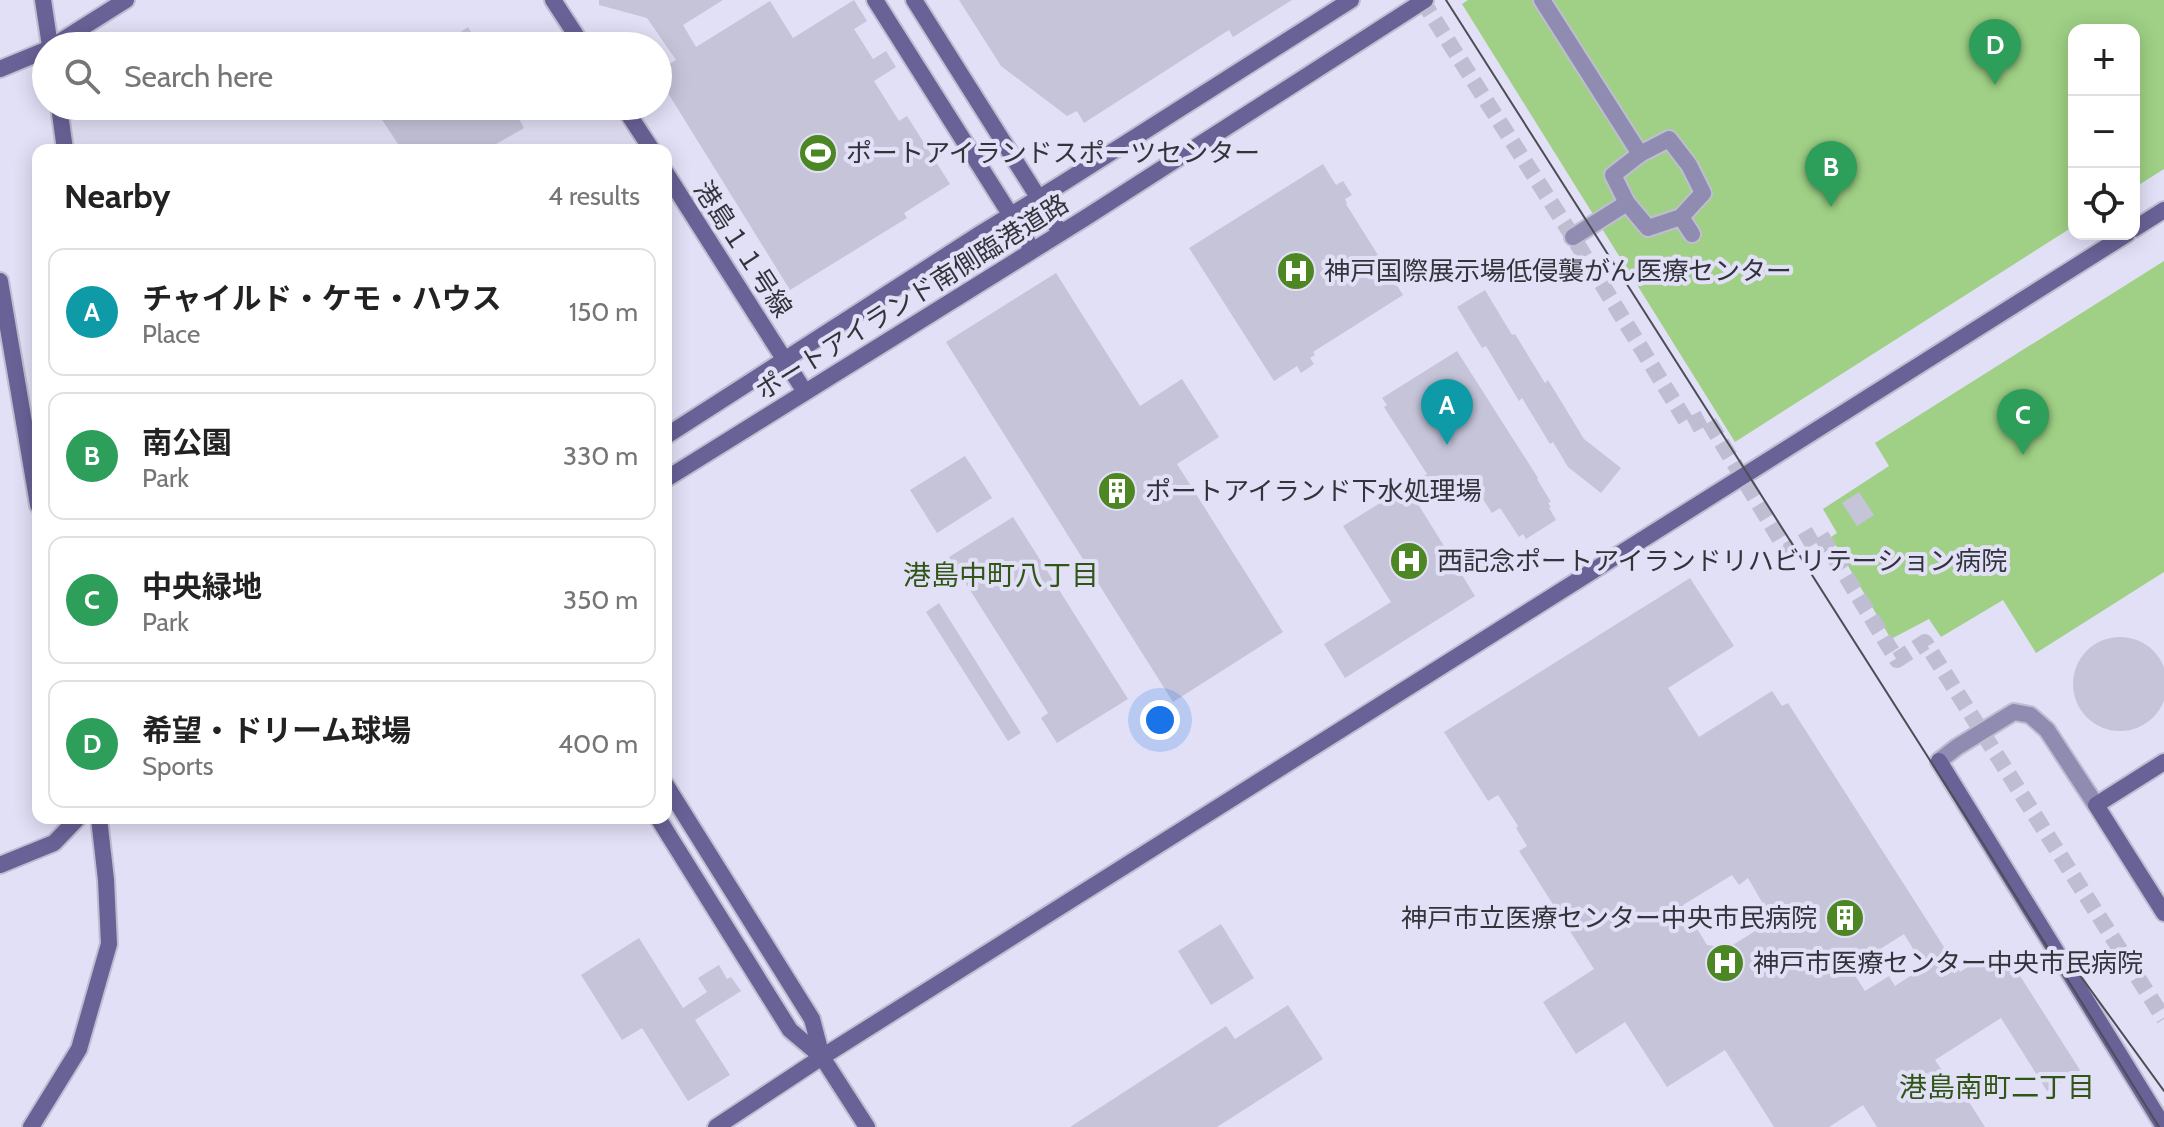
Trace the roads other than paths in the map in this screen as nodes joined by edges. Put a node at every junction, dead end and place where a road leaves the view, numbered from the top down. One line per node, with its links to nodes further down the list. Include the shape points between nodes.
1 (43, 0): 9 (street)
2 (126, 0): 10 (street)
3 (553, 0): 11 (street)
4 (875, 0): 23 (street)
5 (914, 0): 20 (street)
6 (1351, 0): 20 (street, ポートアイランド南側臨港道路)
7 (1425, 0): 26 (street, ポートアイランド南側臨港道路)
8 (1542, 0): 18 (street)
9 (48, 32)
10 (74, 32)
11 (574, 32)
12 (32, 55): 13 (street)
13 (0, 69)
14 (61, 120): 16 (street)
15 (632, 120): 17 (street)
16 (64, 144)
17 (648, 144)
18 (1640, 154): 21 (street, via 1613,175); 24 (street, via 1669,139 1689,165 1703,193)
19 (672, 182): 32 (street, 港島１１号線)
20 (1039, 198): 23 (street, ポートアイランド南側臨港道路); 26 (street)
21 (1627, 203): 24 (street, via 1648,228); 28 (street)
22 (2164, 210): 25 (street)
23 (1010, 215): 30 (street); 32 (street, ポートアイランド南側臨港道路)
24 (1681, 217): 27 (street)
25 (2140, 225)
26 (1060, 232): 30 (street, ポートアイランド南側臨港道路)
27 (1692, 234)
28 (1573, 237)
29 (2117, 240): 45 (street)
30 (1032, 249): 33 (street, ポートアイランド南側臨港道路)
31 (0, 281): 35 (street)
32 (786, 360): 33 (street, 港島１１号線); 34 (street, ポートアイランド南側臨港道路)
33 (805, 392): 36 (street, ポートアイランド南側臨港道路)
34 (672, 432)
35 (32, 470)
36 (672, 475)
37 (2164, 762): 39 (street)
38 (672, 795): 45 (street, via 812,1019)
39 (2096, 805): 44 (street); 49 (street, via 2047,730 2030,715 2014,712 1939,761)
40 (72, 824): 43 (street, via 54,843)
41 (100, 824): 46 (street, via 109,944 79,1049)
42 (662, 824): 45 (street, via 790,1030)
43 (0, 865)
44 (2164, 913)
45 (822, 1057): 47 (street); 48 (street)
46 (31, 1127)
47 (716, 1127)
48 (867, 1127)
49 (2164, 1127)

